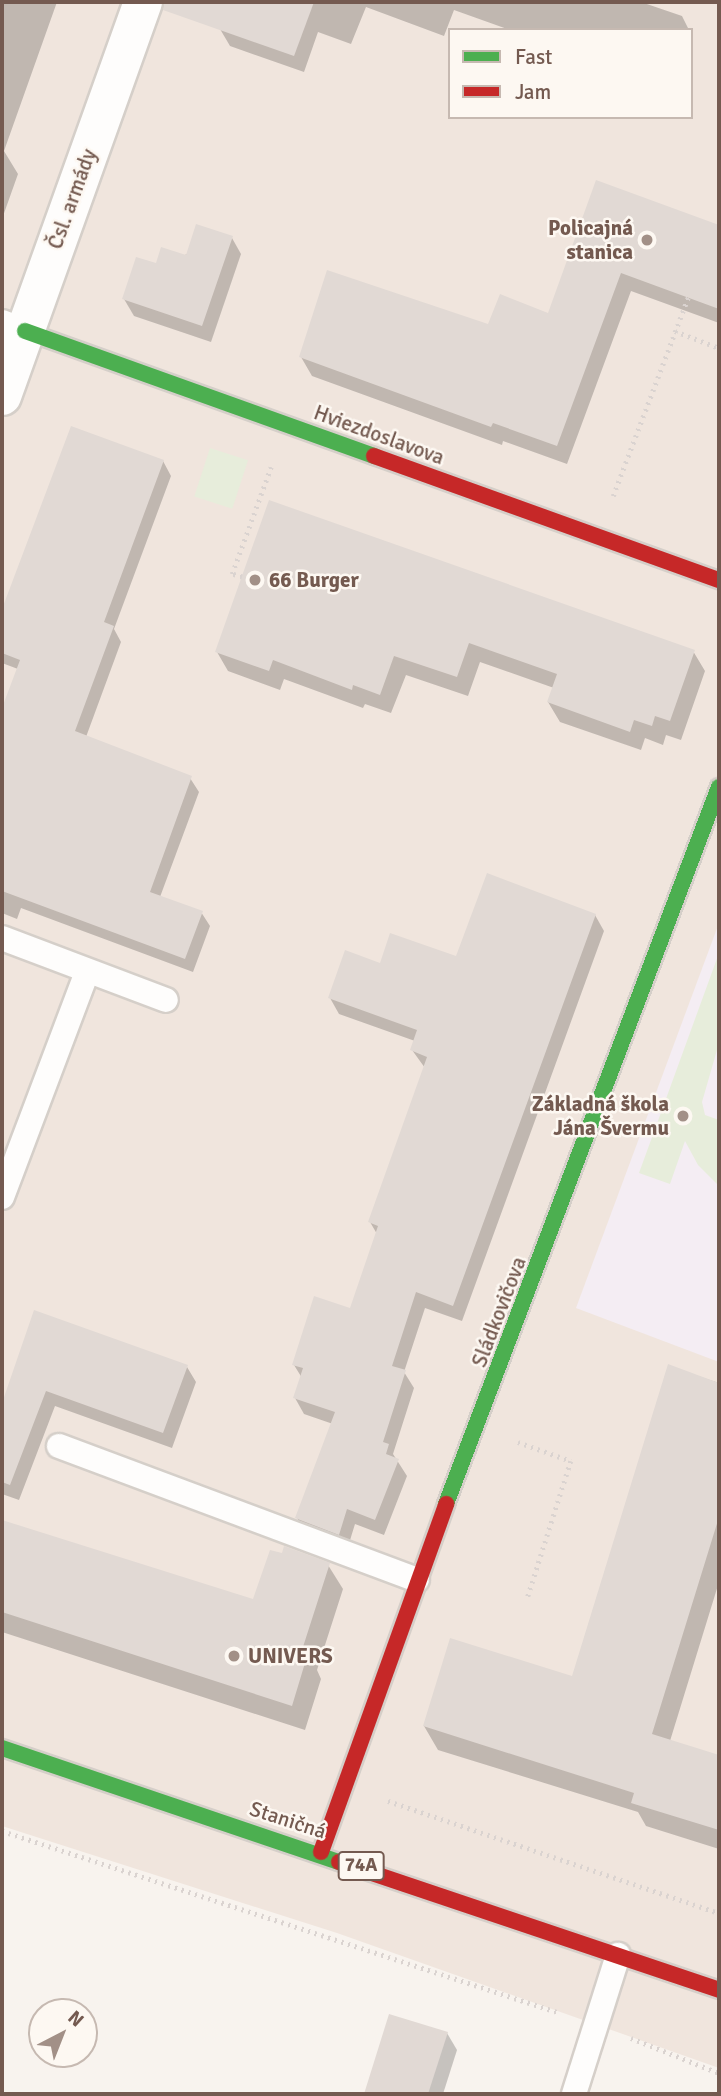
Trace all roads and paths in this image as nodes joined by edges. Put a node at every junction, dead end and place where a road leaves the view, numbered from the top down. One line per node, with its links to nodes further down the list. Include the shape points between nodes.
1 (143, 2): 3 (street, Čsl. armády)
2 (688, 297): 4 (path)
3 (13, 326): 6 (street, Čsl. armády); 7 (street, Hviezdoslavova)
4 (675, 331): 5 (path); 8 (path)
5 (719, 348)
6 (2, 396)
7 (289, 425): 8 (street, Hviezdoslavova); 9 (path, via 232,574)
8 (598, 536): 10 (street, Hviezdoslavova)
9 (242, 577)
10 (719, 580)
11 (719, 787): 16 (street, Sládkovičova)
12 (2, 938): 13 (lane)
13 (87, 972): 14 (lane); 15 (lane)
14 (166, 1000)
15 (2, 1197)
16 (478, 1427): 18 (street, Sládkovičova); 19 (path, via 571,1461)
17 (59, 1446): 18 (lane)
18 (417, 1580): 23 (street, Sládkovičova)
19 (527, 1600)
20 (2, 1748): 23 (street, Staničná / 74A)
21 (384, 1800): 24 (path)
22 (2, 1831): 27 (path)
23 (321, 1852): 25 (street, Staničná / 74A)
24 (719, 1913)
25 (618, 1955): 26 (street, Staničná / 74A); 27 (lane)
26 (719, 1990)
27 (597, 2024): 28 (path); 29 (lane)
28 (719, 2073)
29 (574, 2094)

